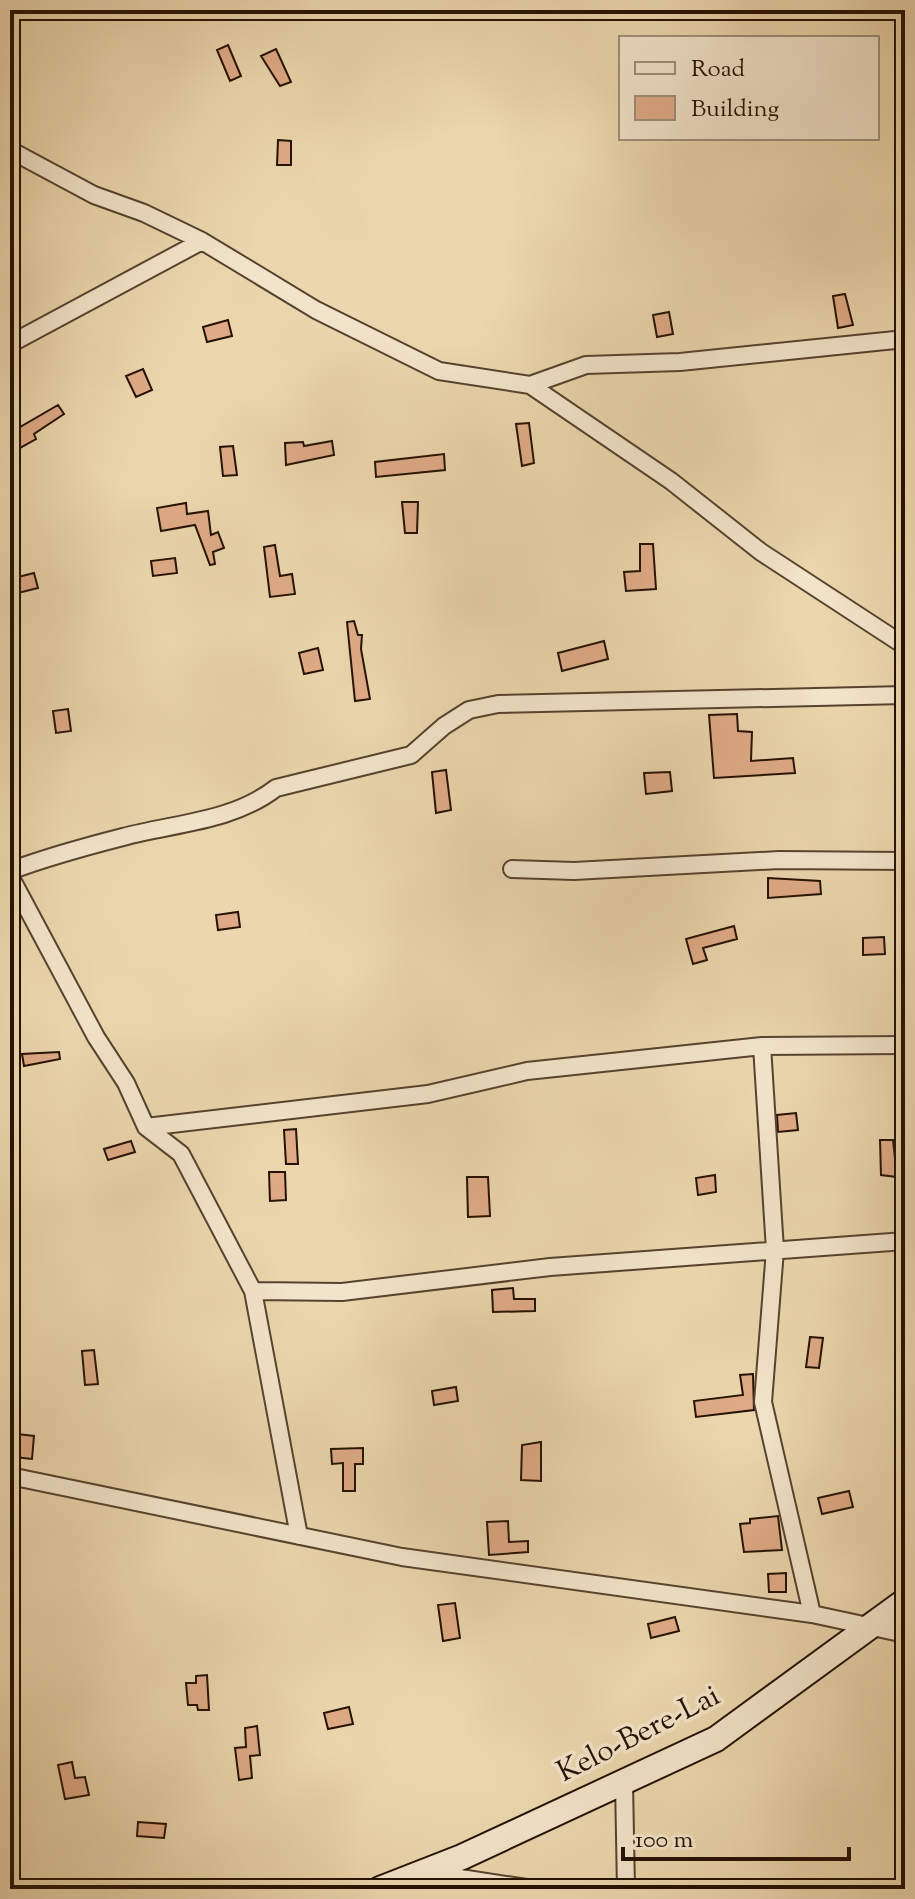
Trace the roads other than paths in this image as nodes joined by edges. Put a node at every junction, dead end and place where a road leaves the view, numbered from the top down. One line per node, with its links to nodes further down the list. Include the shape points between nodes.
1 (10, 150): 2 (street, via 94,195)
2 (202, 241): 4 (street); 5 (street, via 316,310 439,371)
3 (905, 339): 5 (street, via 680,362 586,365)
4 (10, 344)
5 (530, 385): 6 (street, via 671,481 761,552)
6 (905, 646)
7 (905, 695): 10 (street, via 498,704 469,710 411,755 276,788 217,817 60,852)
8 (905, 861): 9 (street)
9 (512, 869)
10 (10, 873): 13 (street)
11 (905, 1045): 12 (street)
12 (762, 1046): 13 (street, via 527,1071 428,1094); 15 (street)
13 (146, 1127): 16 (street, via 181,1154)
14 (905, 1241): 15 (street)
15 (775, 1250): 16 (street, via 550,1267 342,1292); 20 (street, via 763,1402)
16 (253, 1291): 18 (street)
17 (10, 1476): 18 (street)
18 (299, 1536): 20 (street, via 402,1557)
19 (905, 1601): 21 (main road, Kelo-Bere-Lai)
20 (812, 1614): 21 (street)
21 (866, 1627): 22 (street); 23 (main road, Kelo-Bere-Lai, via 716,1739)
22 (905, 1634)
23 (624, 1782): 24 (main road, Kelo-Bere-Lai); 27 (street)
24 (423, 1872): 25 (main road, Kelo-Bere-Lai); 26 (street)
25 (380, 1889)
26 (533, 1889)
27 (626, 1889)

